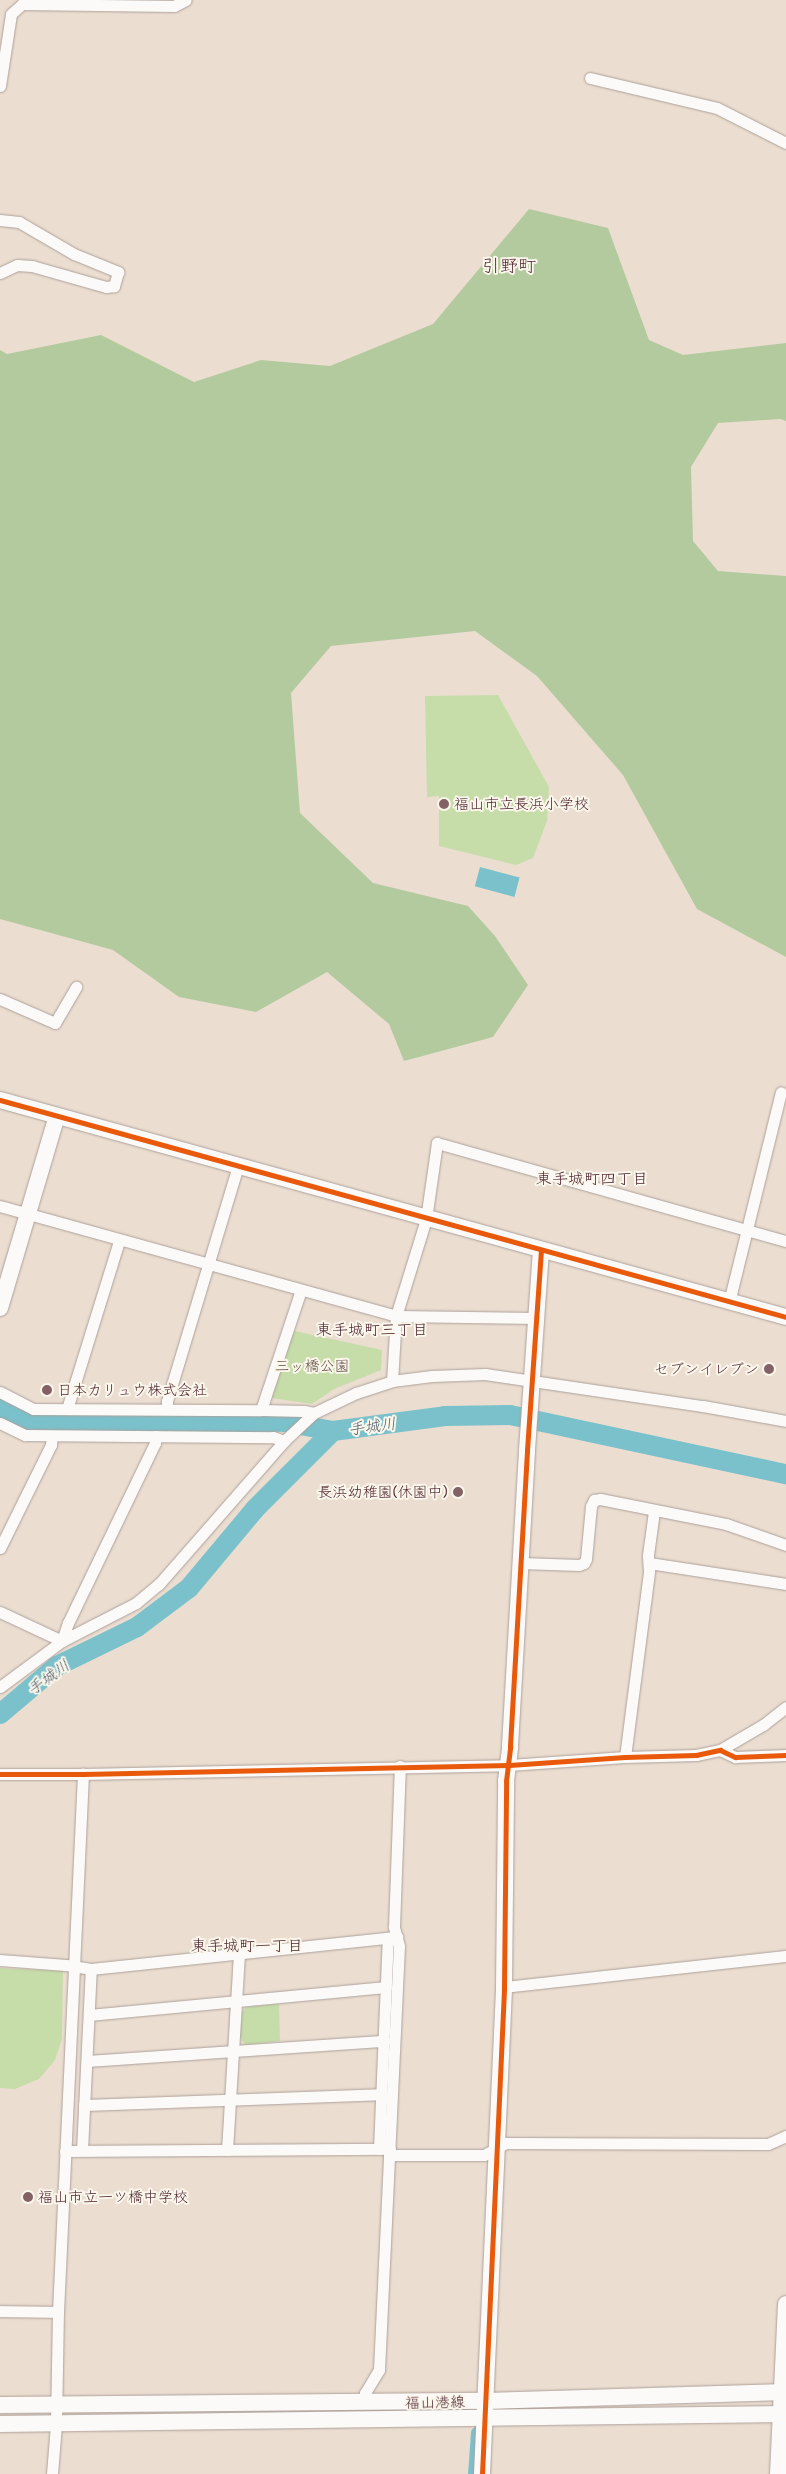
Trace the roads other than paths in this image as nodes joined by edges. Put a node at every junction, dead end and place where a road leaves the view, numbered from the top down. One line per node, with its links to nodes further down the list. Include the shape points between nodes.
1 (186, 0): 3 (street, via 174,6 22,4 11,14)
2 (590, 78): 4 (street, via 717,108)
3 (0, 86)
4 (786, 143)
5 (0, 220): 6 (street, via 19,222 74,254 118,272 114,286 106,287 32,266 17,265)
6 (0, 273)
7 (76, 988): 8 (street, via 55,1023)
8 (0, 998)
9 (781, 1092): 16 (street)
10 (0, 1100): 11 (street)
11 (57, 1116): 12 (street); 14 (street)
12 (238, 1166): 15 (street); 20 (street)
13 (0, 1206): 14 (street)
14 (28, 1214): 17 (street); 23 (street)
15 (426, 1218): 16 (street, via 437,1143); 19 (street); 24 (street)
16 (746, 1230): 18 (street); 22 (street)
17 (119, 1241): 20 (street); 30 (street)
18 (786, 1241)
19 (541, 1251): 22 (street); 26 (street)
20 (209, 1265): 21 (street); 31 (street)
21 (300, 1290): 24 (street); 32 (street)
22 (729, 1302): 25 (street)
23 (0, 1308)
24 (396, 1316): 26 (street); 27 (street)
25 (786, 1317)
26 (536, 1318): 28 (street)
27 (392, 1381): 28 (street, via 485,1374); 33 (street, via 356,1393)
28 (532, 1382): 34 (street); 43 (street)
29 (0, 1392): 30 (street, via 33,1409)
30 (67, 1409): 31 (street)
31 (167, 1409): 32 (street)
32 (261, 1410): 33 (street, via 304,1410)
33 (313, 1414): 38 (street)
34 (786, 1420)
35 (0, 1423): 36 (street, via 25,1435)
36 (52, 1436): 37 (street); 41 (street, via 51,1445)
37 (156, 1436): 38 (street); 46 (street)
38 (287, 1437): 46 (street, via 159,1584 136,1603)
39 (654, 1511): 40 (street, via 726,1524); 42 (street); 43 (street, via 594,1500 584,1563)
40 (786, 1545)
41 (0, 1548)
42 (649, 1563): 44 (street); 51 (street)
43 (521, 1564): 52 (street)
44 (786, 1584)
45 (0, 1612): 46 (street)
46 (62, 1642): 47 (street)
47 (0, 1687)
48 (786, 1708): 49 (street)
49 (720, 1750): 50 (street, via 735,1757); 51 (street, via 696,1755)
50 (786, 1755)
51 (625, 1757): 52 (street)
52 (509, 1765): 53 (street); 63 (street, via 506,1781)
53 (400, 1766): 55 (street); 56 (street)
54 (0, 1774): 55 (street)
55 (83, 1774): 60 (street)
56 (392, 1937): 57 (street); 62 (street); 77 (street, via 399,1946)
57 (239, 1954): 61 (street); 64 (street)
58 (786, 1956): 63 (street)
59 (0, 1960): 60 (street)
60 (74, 1967): 61 (street); 76 (street)
61 (91, 1969): 65 (street)
62 (386, 1987): 64 (street); 66 (street)
63 (504, 1987): 73 (street)
64 (236, 2002): 65 (street); 67 (street)
65 (89, 2015): 68 (street)
66 (384, 2041): 67 (street); 69 (street)
67 (233, 2051): 68 (street); 70 (street)
68 (87, 2061): 71 (street)
69 (381, 2094): 70 (street); 77 (street)
70 (229, 2100): 71 (street); 75 (street)
71 (84, 2105): 74 (street)
72 (786, 2136): 73 (street, via 768,2144 506,2143)
73 (496, 2148): 77 (street, via 484,2155); 82 (street)
74 (82, 2150): 75 (street); 76 (street)
75 (227, 2150): 77 (street)
76 (65, 2151): 80 (street)
77 (386, 2151): 83 (street, via 379,2370 365,2393)
78 (786, 2304): 81 (street)
79 (0, 2311): 80 (street)
80 (58, 2312): 84 (street)
81 (783, 2392): 82 (street, 福山港線); 86 (street)
82 (486, 2401): 83 (street, 福山港線); 87 (street)
83 (366, 2403): 84 (street, 福山港線)
84 (56, 2404): 85 (street, 福山港線); 89 (street)
85 (0, 2405)
86 (783, 2414): 87 (street, 福山港線); 92 (street)
87 (485, 2418): 89 (street, 福山港線); 91 (street)
88 (0, 2424): 89 (street, 福山港線)
89 (56, 2424): 90 (street)
90 (52, 2474)
91 (482, 2474)
92 (778, 2474)

